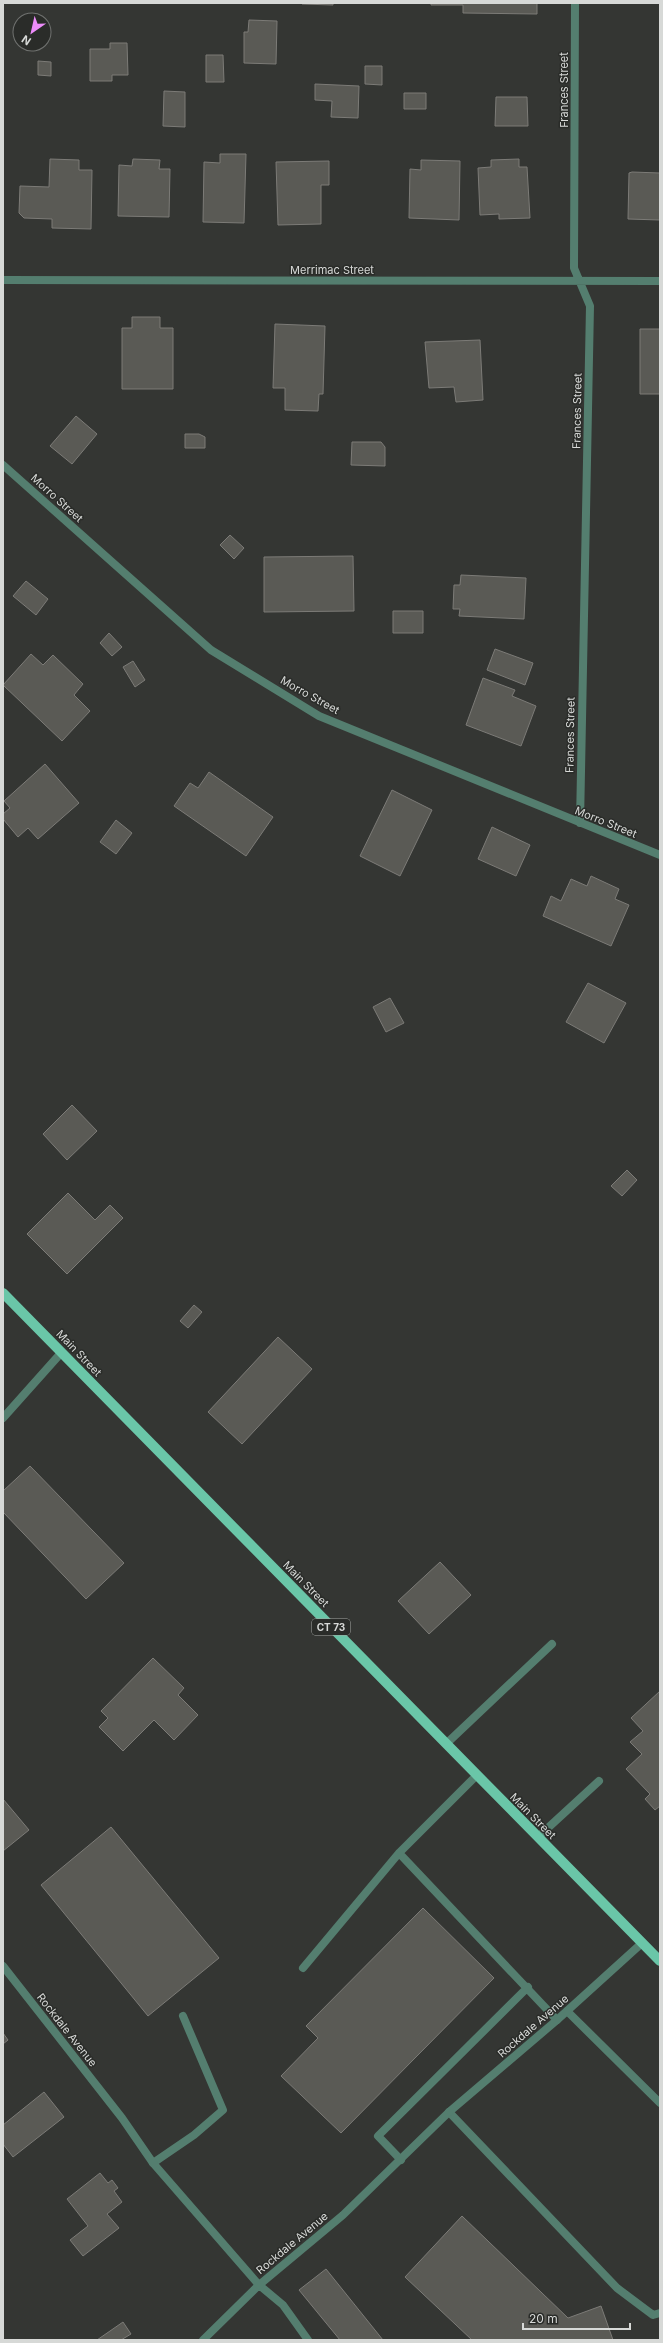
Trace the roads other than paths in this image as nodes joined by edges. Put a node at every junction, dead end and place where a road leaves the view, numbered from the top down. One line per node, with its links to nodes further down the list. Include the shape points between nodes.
1 (575, 3): 3 (street, Frances Street, via 574,268)
2 (3, 280): 3 (street, Merrimac Street)
3 (580, 281): 4 (street, Merrimac Street); 6 (street, Frances Street, via 590,306)
4 (660, 281)
5 (3, 465): 6 (street, Morro Street, via 211,650 319,716)
6 (580, 822): 7 (street, Morro Street)
7 (660, 855)
8 (3, 1293): 9 (main road, Main Street / CT 73)
9 (61, 1353): 10 (street); 12 (main road, Main Street / CT 73)
10 (3, 1418)
11 (552, 1644): 12 (street)
12 (446, 1744): 13 (main road, Main Street / CT 73)
13 (477, 1775): 15 (main road, Main Street / CT 73); 16 (street)
14 (599, 1781): 15 (street)
15 (538, 1837): 17 (main road, Main Street / CT 73)
16 (399, 1853): 20 (street); 21 (street)
17 (642, 1943): 18 (main road, Main Street / CT 73); 22 (street, Rockdale Avenue)
18 (660, 1961)
19 (3, 1966): 28 (street, Rockdale Avenue, via 122,2118)
20 (303, 1968)
21 (528, 1987): 24 (street); 27 (street, via 378,2136)
22 (567, 2011): 24 (street, Rockdale Avenue); 25 (street)
23 (183, 2016): 28 (street, via 222,2110 194,2135)
24 (558, 2020): 26 (street, Rockdale Avenue)
25 (660, 2103)
26 (449, 2112): 27 (street, Rockdale Avenue); 30 (street, via 616,2288 653,2315)
27 (401, 2160): 29 (street, Rockdale Avenue, via 343,2215)
28 (153, 2163): 29 (street, Rockdale Avenue)
29 (259, 2285): 31 (street); 32 (street, via 282,2305)
30 (660, 2313)
31 (203, 2340)
32 (308, 2340)

